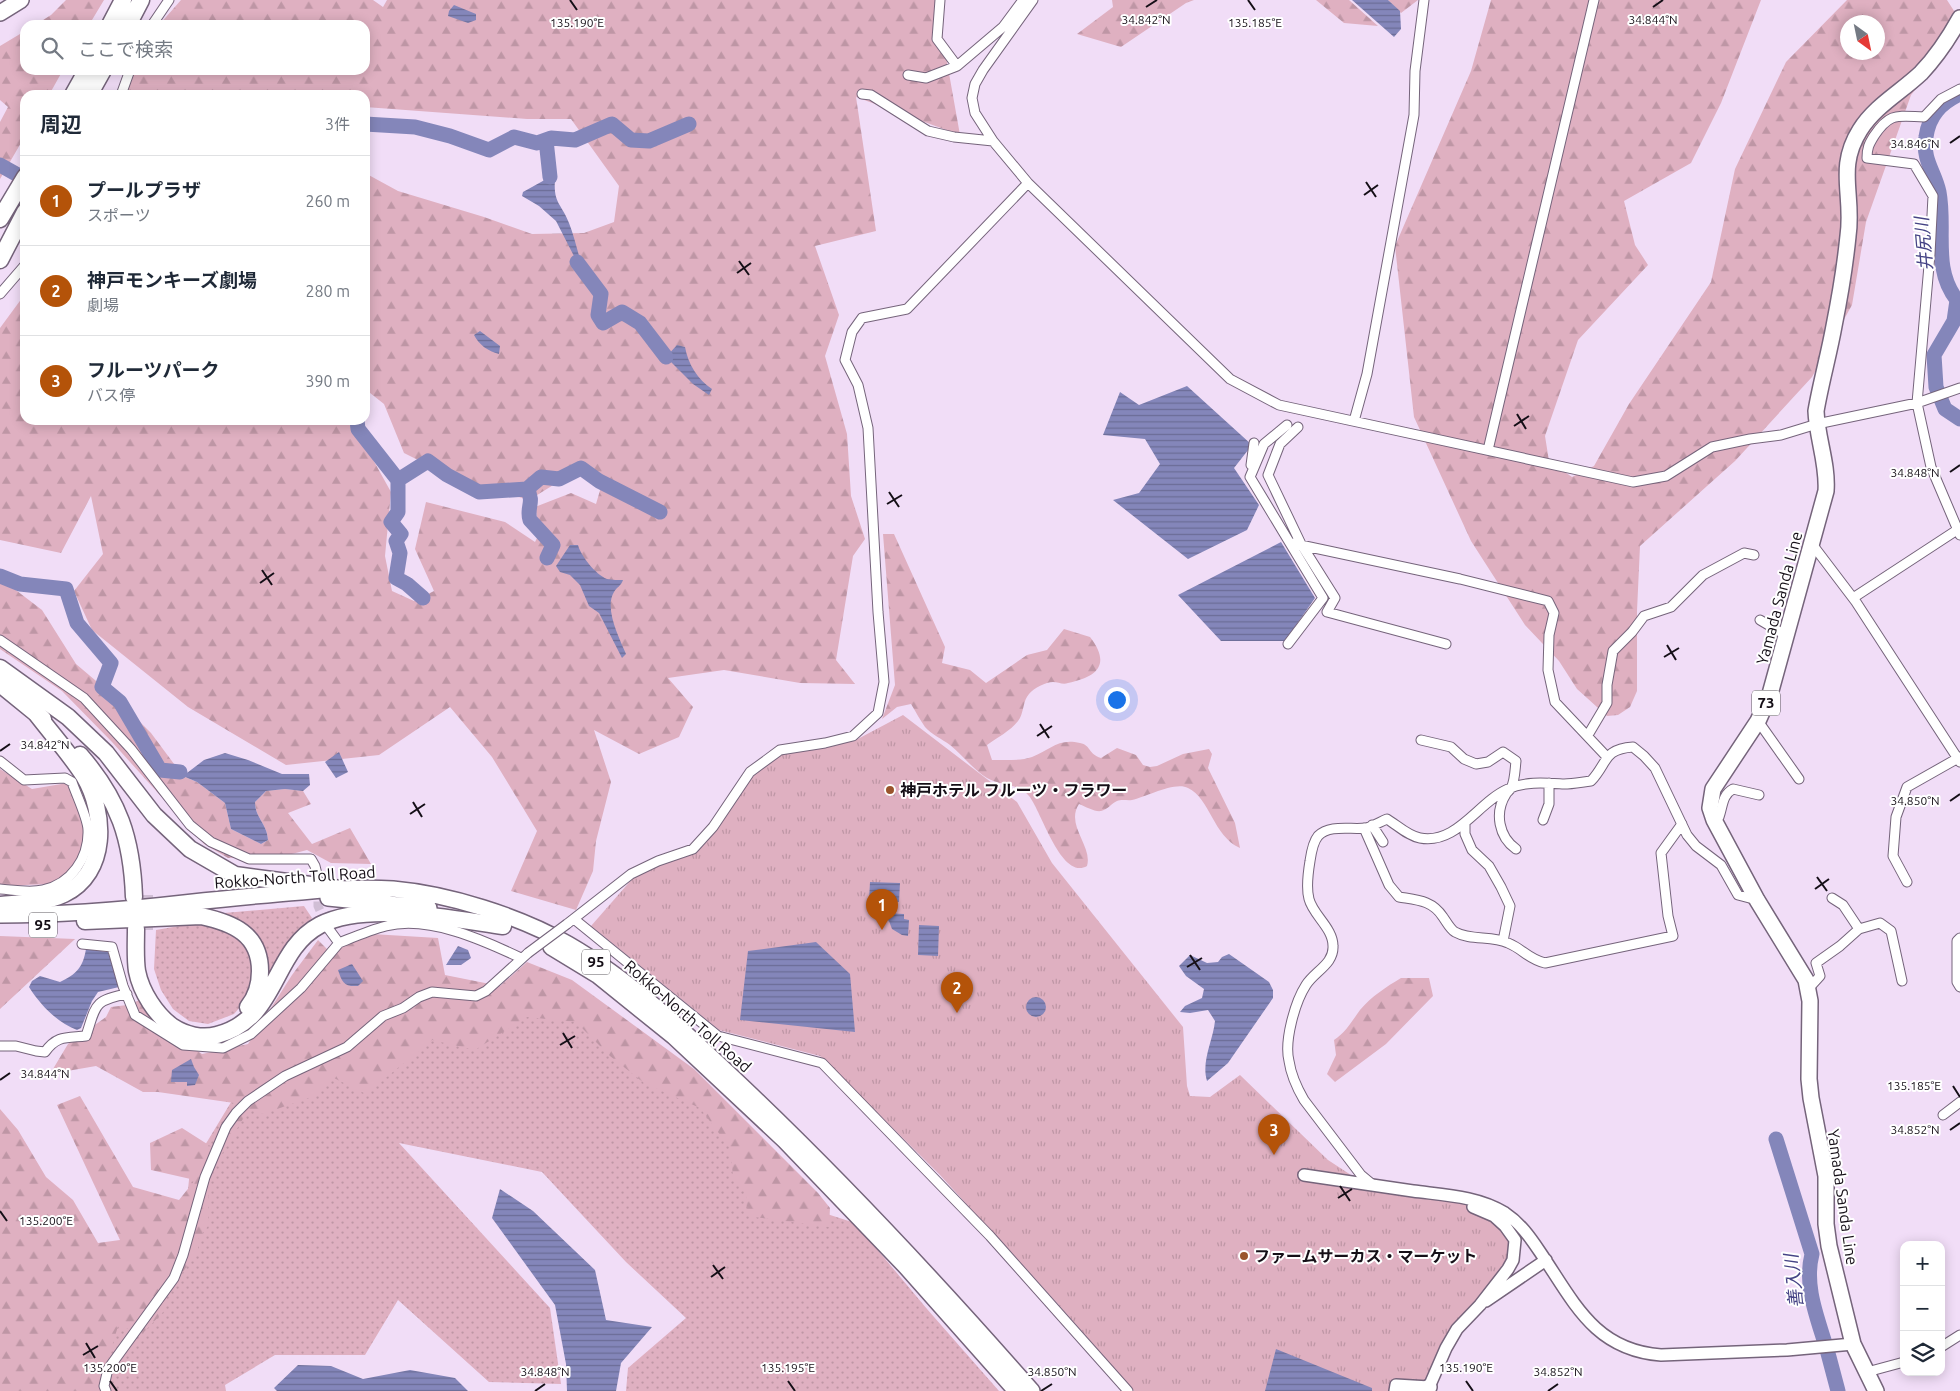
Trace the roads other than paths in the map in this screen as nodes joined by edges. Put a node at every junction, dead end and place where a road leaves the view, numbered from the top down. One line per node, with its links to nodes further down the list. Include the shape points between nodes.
1 (21, 0): 10 (main road)
2 (123, 0): 12 (highway)
3 (141, 0): 13 (highway)
4 (169, 0): 14 (street)
5 (940, 0): 15 (street, via 937,39)
6 (1023, 0): 15 (street, via 1003,27)
7 (1032, 0): 25 (street, via 975,84 972,98 974,113)
8 (1424, 0): 37 (street, via 1415,72 1414,115 1368,374)
9 (1594, 0): 42 (street)
10 (0, 13)
11 (1960, 18): 38 (main road, Yamada Sanda Line / 73, via 1935,58 1874,113 1849,152 1846,173 1849,234 1816,411)
12 (113, 20)
13 (131, 20)
14 (155, 20)
15 (957, 66): 19 (street, via 926,78)
16 (84, 75): 20 (highway)
17 (100, 75): 21 (highway)
18 (128, 75): 22 (street)
19 (908, 75)
20 (76, 90)
21 (93, 90)
22 (123, 90)
23 (1960, 90): 36 (street, via 1941,99 1924,117 1897,116 1883,122 1866,147 1866,158 1914,164 1933,196)
24 (862, 94): 25 (street, via 871,95 928,131)
25 (993, 142): 26 (street)
26 (1028, 183): 37 (street, via 1230,379 1279,406); 85 (street, via 907,309 862,318 852,332 844,360 858,385 868,428 884,682 878,713 853,736 780,750 750,772 713,827 693,850 658,861 632,874)
27 (20, 185): 29 (highway)
28 (20, 214): 31 (highway)
29 (0, 219)
30 (20, 222): 32 (highway)
31 (0, 248)
32 (0, 260)
33 (20, 271): 34 (street)
34 (0, 294)
35 (1960, 388): 36 (street)
36 (1916, 403): 38 (street); 44 (street, via 1931,467)
37 (1354, 421): 42 (street)
38 (1817, 424): 42 (street, via 1712,447 1666,476 1633,482); 47 (main road, Yamada Sanda Line / 73, via 1826,478)
39 (1287, 425): 43 (street, via 1264,444)
40 (1298, 427): 46 (street, via 1280,444 1268,475)
41 (1254, 443): 43 (street)
42 (1488, 450)
43 (1250, 477): 45 (street)
44 (1958, 533): 49 (street)
45 (1291, 543): 46 (street); 53 (street, via 1323,598)
46 (1301, 544): 54 (street, via 1335,598 1327,612); 60 (street, via 1548,601 1554,613 1549,635 1548,670 1555,702)
47 (1812, 544): 49 (street); 51 (main road, Yamada Sanda Line / 73)
48 (1754, 555): 60 (street, via 1744,553 1703,575 1671,607 1644,616 1613,651 1607,703)
49 (1853, 598): 63 (street)
50 (1760, 620): 51 (street)
51 (1787, 636): 59 (main road, Yamada Sanda Line / 73, via 1772,688)
52 (0, 640): 76 (street, via 84,698 131,749 190,825 211,842 249,859 311,859)
53 (1288, 644)
54 (1446, 644)
55 (0, 668): 58 (highway)
56 (0, 684): 57 (highway)
57 (35, 712): 58 (highway, via 62,734 95,772 115,805 140,896 137,845 120,798); 82 (highway, via 84,777 93,799 100,836 94,862 83,880 64,894 31,903)
58 (68, 717): 78 (highway, via 106,752 154,815 190,849 235,875)
59 (1758, 721): 65 (street); 70 (main road, Yamada Sanda Line / 73, via 1713,789 1710,808)
60 (1588, 735): 62 (street)
61 (1422, 740): 67 (street, via 1451,747 1464,759 1476,764 1488,762 1503,752 1516,761)
62 (1607, 757): 66 (street, via 1601,771 1591,781); 72 (street, via 1620,748 1633,747 1644,756 1655,768)
63 (1959, 759): 77 (street, via 1907,787 1896,817 1893,856)
64 (0, 761): 79 (street, via 24,780 65,778 72,782 88,829 86,851 77,869 63,882 43,890)
65 (1799, 779)
66 (1549, 783): 67 (street); 69 (street, via 1549,804)
67 (1511, 788): 71 (street, via 1484,804); 75 (street, via 1499,815 1500,829)
68 (1759, 794): 70 (street, via 1733,789 1727,792 1719,817)
69 (1543, 820)
70 (1714, 820): 81 (main road, Yamada Sanda Line / 73)
71 (1465, 823): 73 (street, via 1436,838 1420,838 1386,819); 91 (street, via 1465,834 1472,850 1489,866 1510,906)
72 (1682, 824): 81 (street, via 1696,846 1721,866 1738,894); 91 (street, via 1660,853 1673,936 1546,963 1533,960)
73 (1368, 826): 74 (street); 91 (street, via 1389,885 1399,897 1428,902 1454,932); 103 (street, via 1325,832 1317,837 1312,849 1307,886 1309,900 1334,947 1330,959 1307,983 1299,998 1290,1032 1288,1060 1304,1100)
74 (1383, 842)
75 (1516, 850)
76 (317, 874)
77 (1907, 882)
78 (341, 888): 83 (main road, Rokko-North Toll Road / 95, via 89,912); 115 (main road, Rokko-North Toll Road / 95, via 392,889 475,905 566,942 605,967 681,1029 792,1133 915,1260)
79 (0, 889)
80 (1832, 898): 89 (street, via 1843,905)
81 (1757, 900): 97 (main road, Yamada Sanda Line / 73, via 1803,972)
82 (0, 905)
83 (0, 915)
84 (85, 921): 86 (main road, Rokko-North Toll Road / 95); 87 (main road, Rokko-North Toll Road / 95, via 330,898 434,909); 87 (highway, via 201,916 233,925 245,934 260,958 257,993 243,1014 203,1028 176,1018 162,1004 148,972 140,929 137,971 144,992 168,1023 195,1036 229,1032 249,1019 265,1000 300,941 320,925 378,913 426,915)
85 (570, 922): 94 (street, bridge); 116 (street, via 718,1036 822,1063 990,1236)
86 (0, 925)
87 (503, 926): 114 (main road, Rokko-North Toll Road / 95, via 559,950 597,975 674,1037 831,1188)
88 (328, 928): 92 (street)
89 (1859, 929): 95 (street, via 1880,923 1891,931); 97 (street, via 1816,963 1820,976)
90 (1960, 938): 96 (street, via 1957,941 1957,982)
91 (1503, 941)
92 (339, 943): 94 (street, via 386,926 414,922 457,932); 98 (street, via 301,988 251,1034 223,1048 183,1045 135,1015)
93 (82, 944): 98 (street, via 112,947)
94 (524, 955): 113 (street, via 486,991 476,996 432,992 383,1016 347,1047 285,1076 248,1100 226,1127 205,1177 174,1278 108,1369)
95 (1902, 980)
96 (1960, 987)
97 (1809, 988): 108 (main road, Yamada Sanda Line / 73, via 1809,1079 1826,1176 1828,1246)
98 (127, 994): 99 (street, via 110,997 97,1005 86,1036 61,1038 45,1052)
99 (0, 1046)
100 (1960, 1102): 101 (street)
101 (1943, 1115)
102 (1304, 1175): 103 (street)
103 (1372, 1185): 104 (street)
104 (1441, 1195): 105 (street, via 1482,1202 1501,1210 1527,1232); 106 (street, via 1494,1216 1515,1240 1511,1264)
105 (1546, 1260): 106 (street); 108 (street, via 1578,1310 1604,1336 1643,1354 1787,1350)
106 (1480, 1305): 112 (street, via 1457,1328)
107 (1960, 1335): 109 (street)
108 (1853, 1344): 111 (main road, Yamada Sanda Line / 73)
109 (1945, 1344)
110 (1900, 1363): 111 (street)
111 (1867, 1372): 118 (main road, Yamada Sanda Line / 73)
112 (1428, 1390): 117 (street, via 1396,1386)
113 (106, 1391)
114 (1016, 1391)
115 (1032, 1391)
116 (1128, 1391)
117 (1395, 1391)
118 (1876, 1391)

